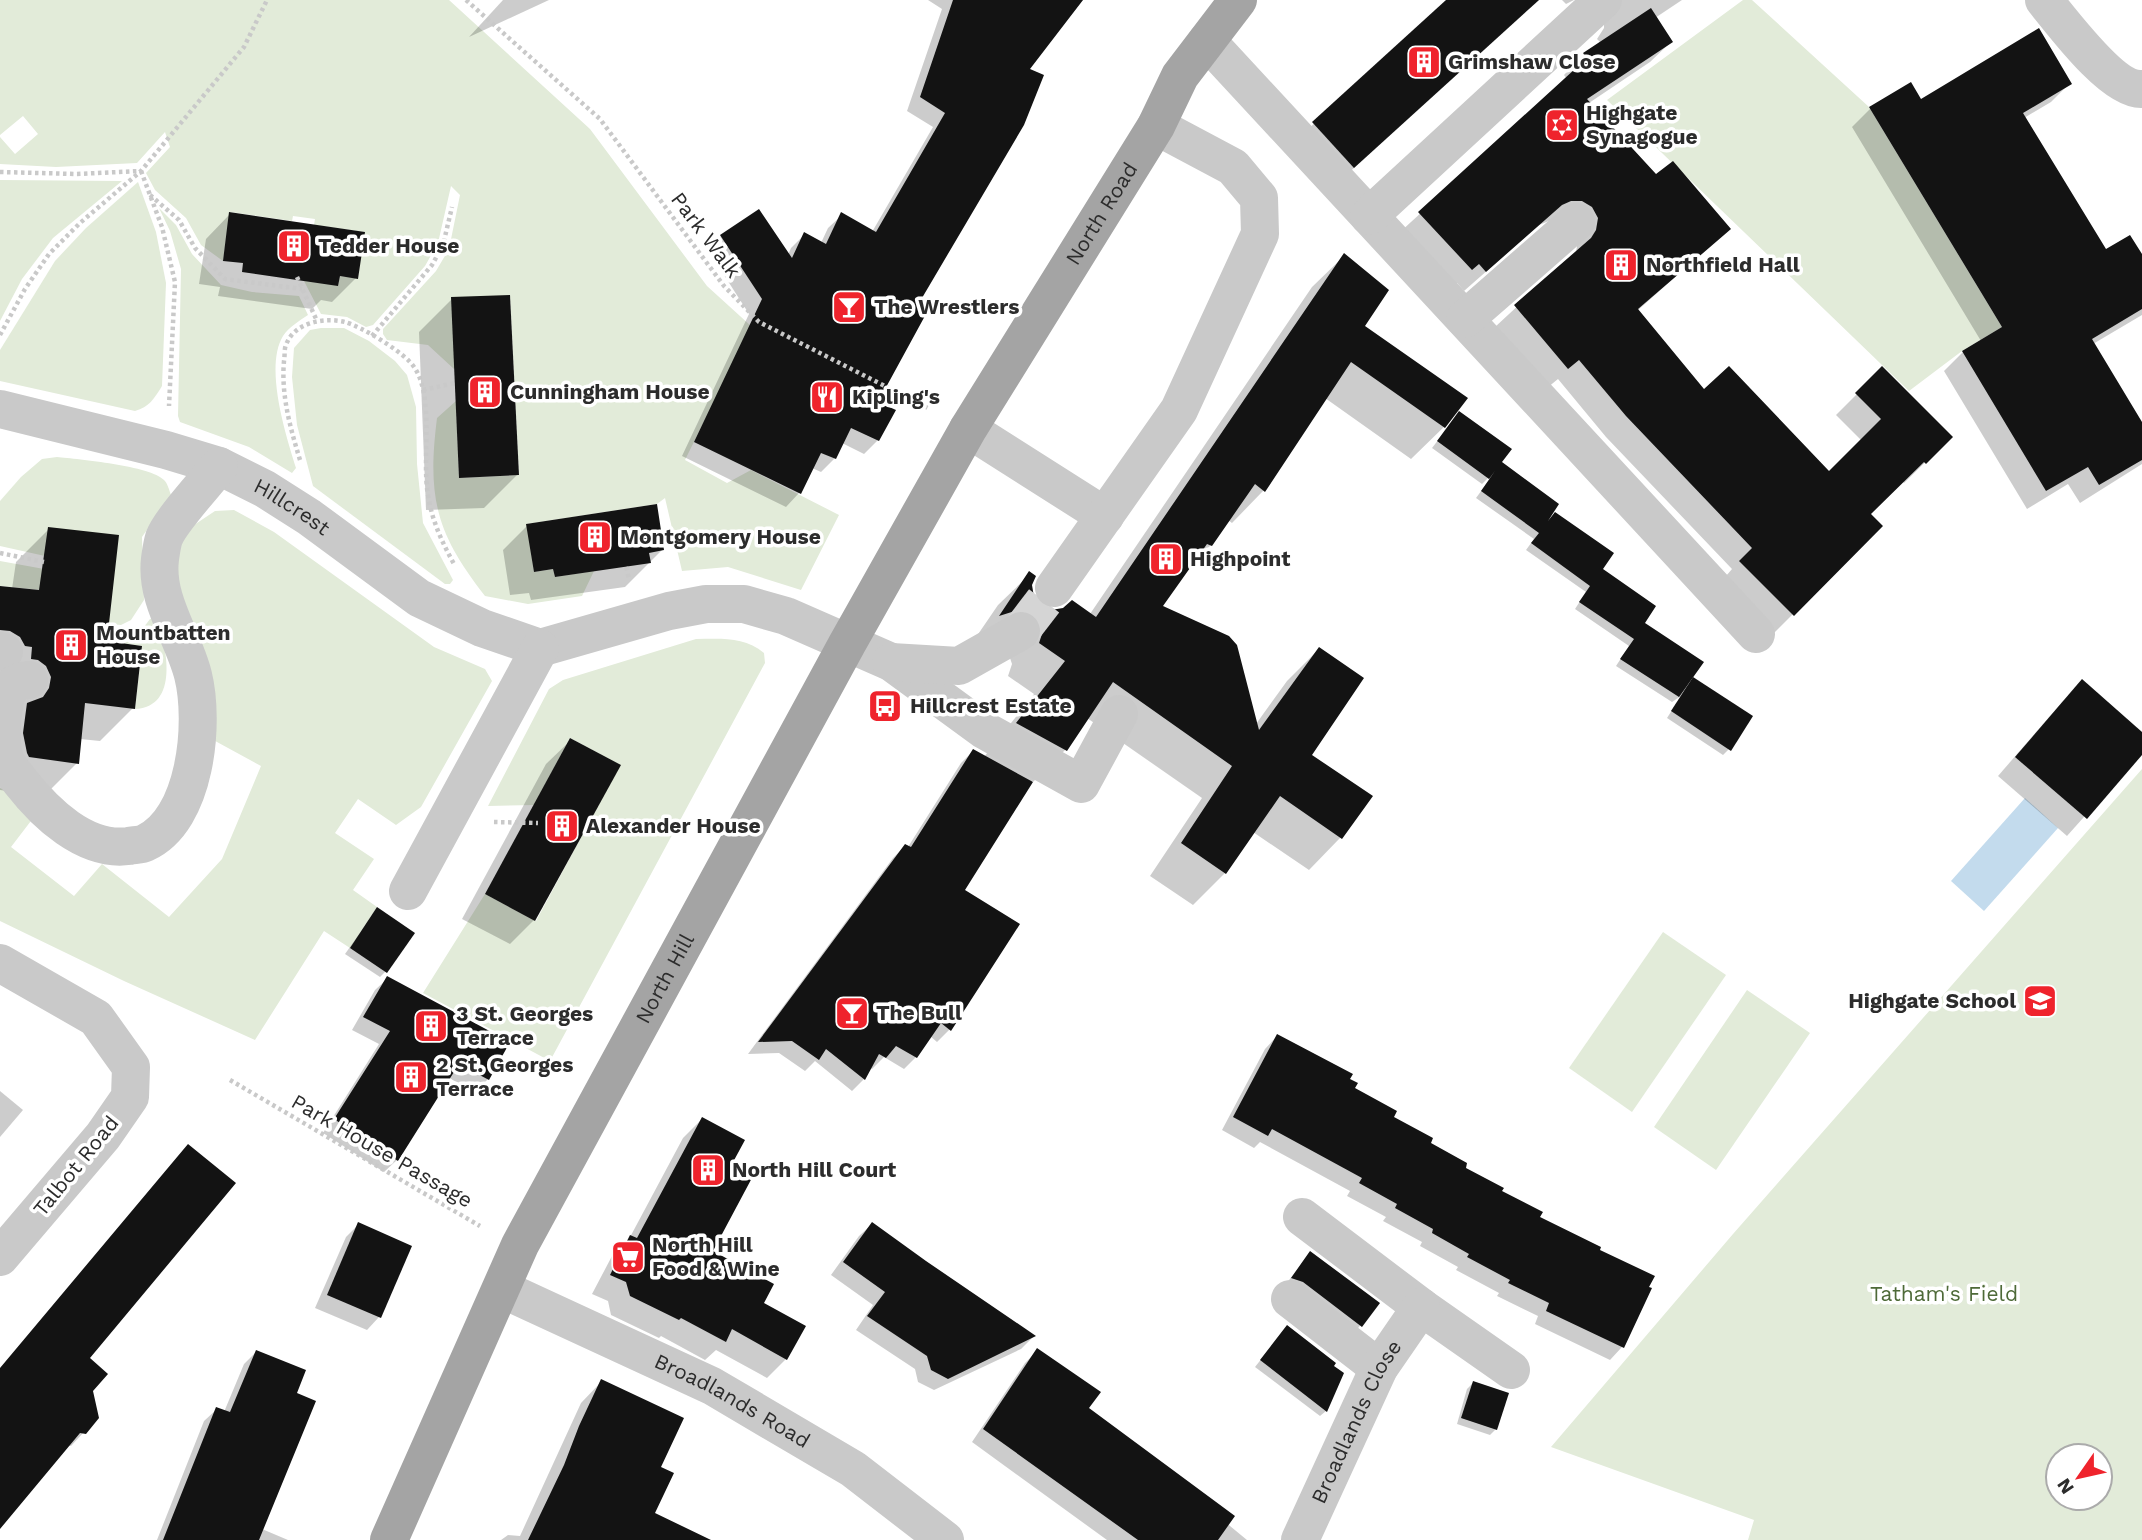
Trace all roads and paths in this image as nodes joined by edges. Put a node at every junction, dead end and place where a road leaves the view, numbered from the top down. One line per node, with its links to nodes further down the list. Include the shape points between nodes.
1 (267, 0): 9 (path, via 244,47)
2 (466, 0): 25 (path, Park Walk, via 600,119 724,286 759,321)
3 (1238, 0): 6 (main road, North Road)
4 (1603, 0): 13 (street)
5 (2044, 0): 7 (street, via 2092,57 2113,76 2135,90)
6 (1207, 41): 8 (main road, North Road, via 1180,76); 13 (street)
7 (2142, 89)
8 (1156, 126): 25 (main road, North Road); 28 (street, via 1233,167 1259,198 1261,234 1180,410)
9 (141, 171): 10 (path); 11 (path); 19 (path, via 49,254)
10 (0, 172)
11 (150, 195): 16 (path, via 179,220 195,248 225,279); 23 (path, via 175,282)
12 (452, 207): 20 (path, via 443,245 432,264)
13 (1369, 216): 17 (street)
14 (1576, 222): 17 (street)
15 (297, 277): 16 (path)
16 (302, 289): 18 (path)
17 (1465, 319): 34 (street)
18 (317, 321): 20 (path, via 345,322); 27 (path, via 306,324 286,344 283,378 289,424)
19 (0, 335)
20 (372, 335): 22 (path, via 410,361)
21 (455, 383): 22 (path)
22 (423, 390): 31 (path, via 427,493 436,530)
23 (169, 413)
24 (7, 419): 26 (street, Hillcrest, via 166,450)
25 (968, 429): 28 (street); 35 (main road, North Hill)
26 (219, 466): 36 (street, Hillcrest, via 309,517 419,598 482,628); 37 (street, via 164,537 160,561 160,588 193,676 197,721 195,758 170,825 144,844 115,848 88,840 34,798 5,762 0,741 4,703 17,681)
27 (302, 467)
28 (1105, 516): 32 (street)
29 (0, 553): 30 (path)
30 (44, 562)
31 (459, 573)
32 (1054, 588)
33 (1021, 631): 38 (street, via 959,666)
34 (1756, 634)
35 (847, 644): 36 (street, via 786,616 744,604 706,604); 38 (street); 46 (main road, North Hill)
36 (540, 648): 42 (street)
37 (11, 661)
38 (891, 662): 39 (street, via 984,730 1081,784)
39 (1119, 714)
40 (482, 822): 41 (path)
41 (538, 823)
42 (408, 891)
43 (0, 963): 47 (street, Talbot Road, via 96,1018 131,1067 130,1097 103,1136)
44 (230, 1080): 46 (path, Park House Passage, via 464,1218)
45 (1302, 1217): 50 (street)
46 (520, 1245): 48 (main road, North Hill)
47 (0, 1257)
48 (502, 1289): 53 (main road, North Hill); 54 (street, Broadlands Road, via 712,1386 853,1469)
49 (1290, 1299): 51 (street)
50 (1421, 1307): 51 (street, Broadlands Close); 52 (street)
51 (1379, 1368): 55 (street, Broadlands Close)
52 (1511, 1370)
53 (389, 1540)
54 (945, 1540)
55 (1300, 1540)

